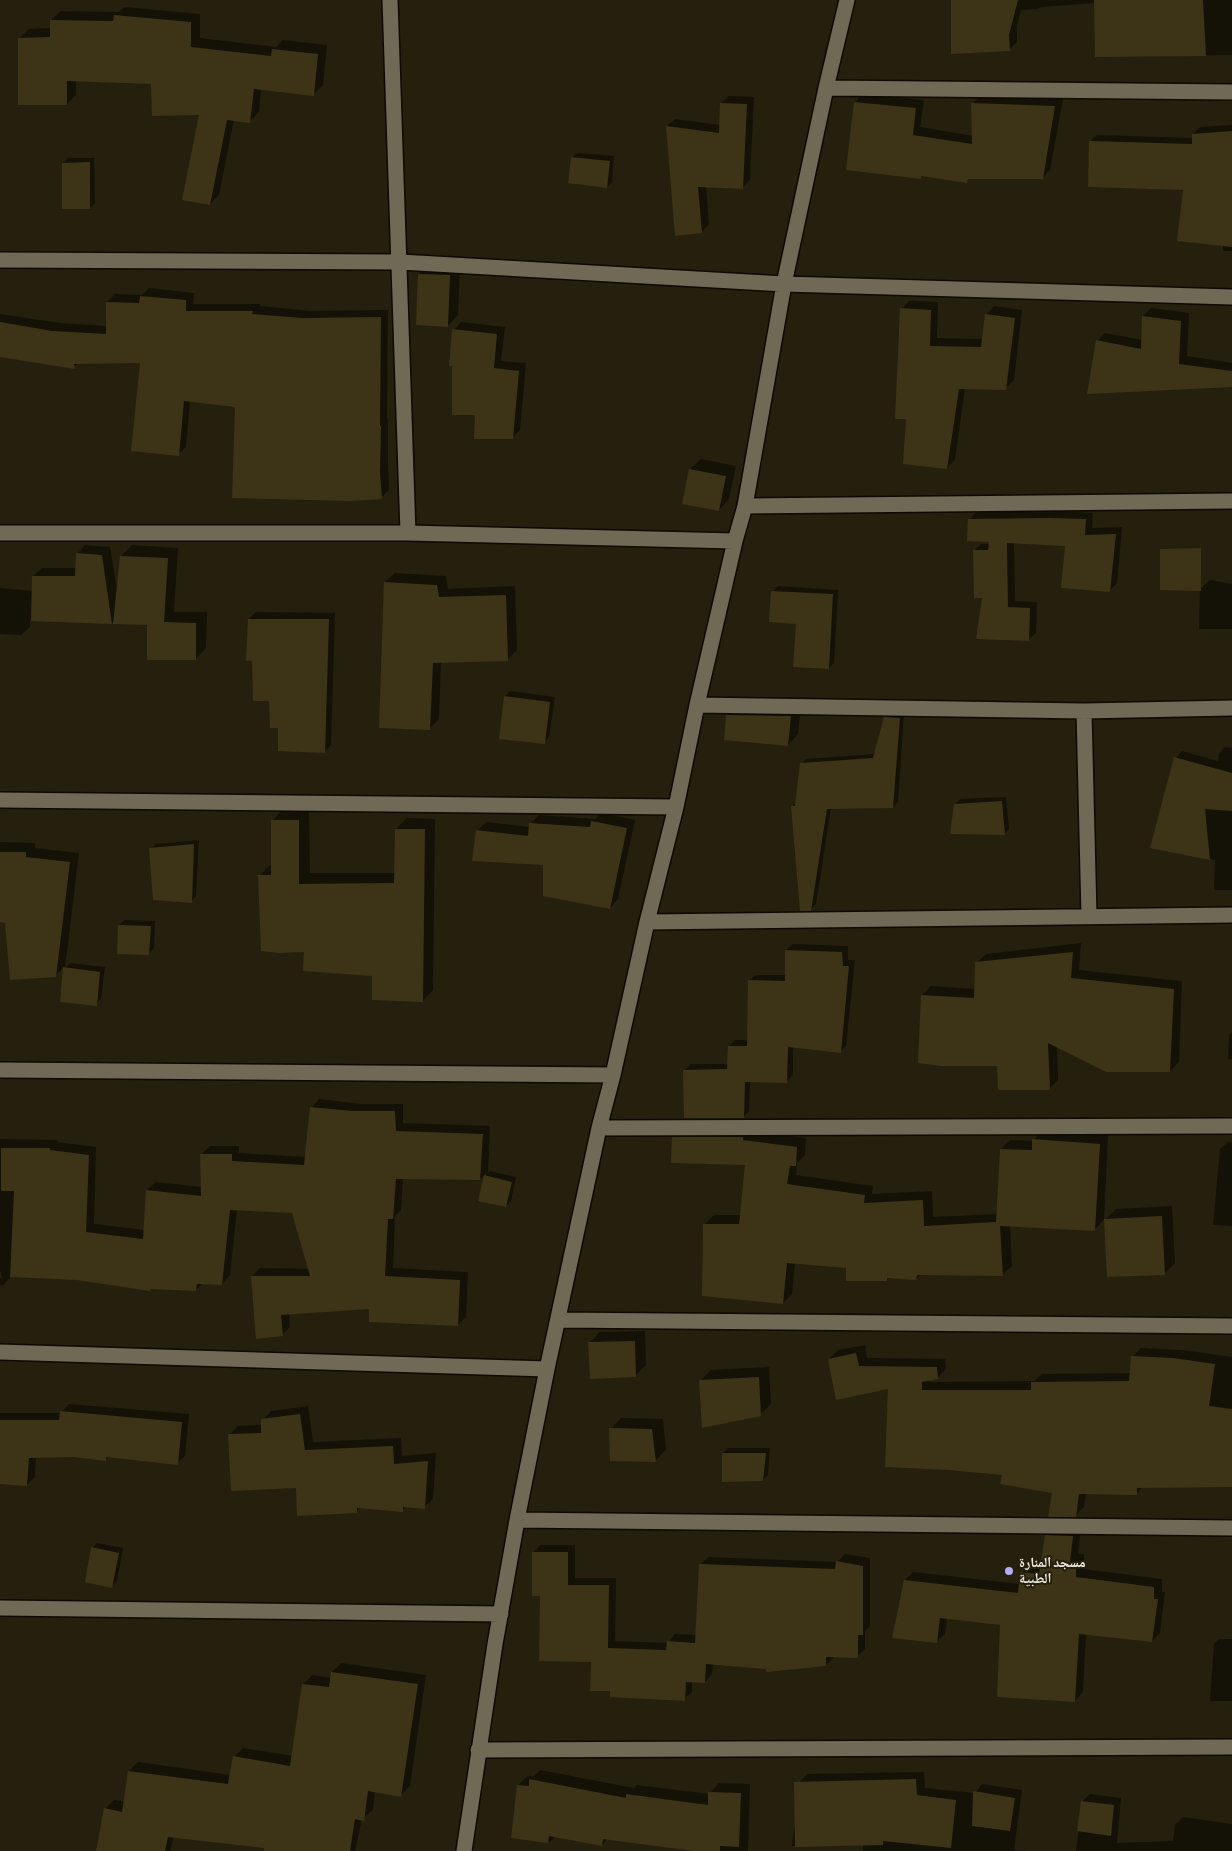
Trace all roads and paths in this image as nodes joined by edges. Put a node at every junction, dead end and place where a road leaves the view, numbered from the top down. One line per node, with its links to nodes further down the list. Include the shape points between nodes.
1 (390, 0): 6 (street)
2 (847, 0): 3 (street)
3 (826, 88): 4 (street); 7 (street)
4 (1232, 92)
5 (0, 260): 6 (street)
6 (400, 262): 7 (street); 12 (street)
7 (784, 284): 8 (street); 10 (street)
8 (1232, 297)
9 (1232, 501): 10 (street)
10 (745, 506): 13 (street)
11 (0, 533): 12 (street)
12 (408, 533): 13 (street)
13 (735, 541): 14 (street)
14 (697, 705): 16 (street); 18 (street)
15 (1232, 708): 16 (street)
16 (1084, 711): 20 (street)
17 (0, 800): 18 (street)
18 (676, 807): 21 (street)
19 (1232, 915): 20 (street)
20 (1089, 916): 21 (street)
21 (647, 922): 23 (street)
22 (0, 1070): 23 (street)
23 (613, 1075): 25 (street)
24 (1232, 1126): 25 (street)
25 (599, 1128): 26 (street)
26 (558, 1320): 27 (street); 29 (street)
27 (1232, 1326)
28 (0, 1352): 29 (street)
29 (547, 1369): 30 (street)
30 (517, 1520): 31 (street); 33 (street)
31 (1232, 1528)
32 (0, 1608): 33 (street)
33 (502, 1614): 35 (street)
34 (1232, 1747): 35 (street)
35 (478, 1750): 36 (street)
36 (464, 1851)

